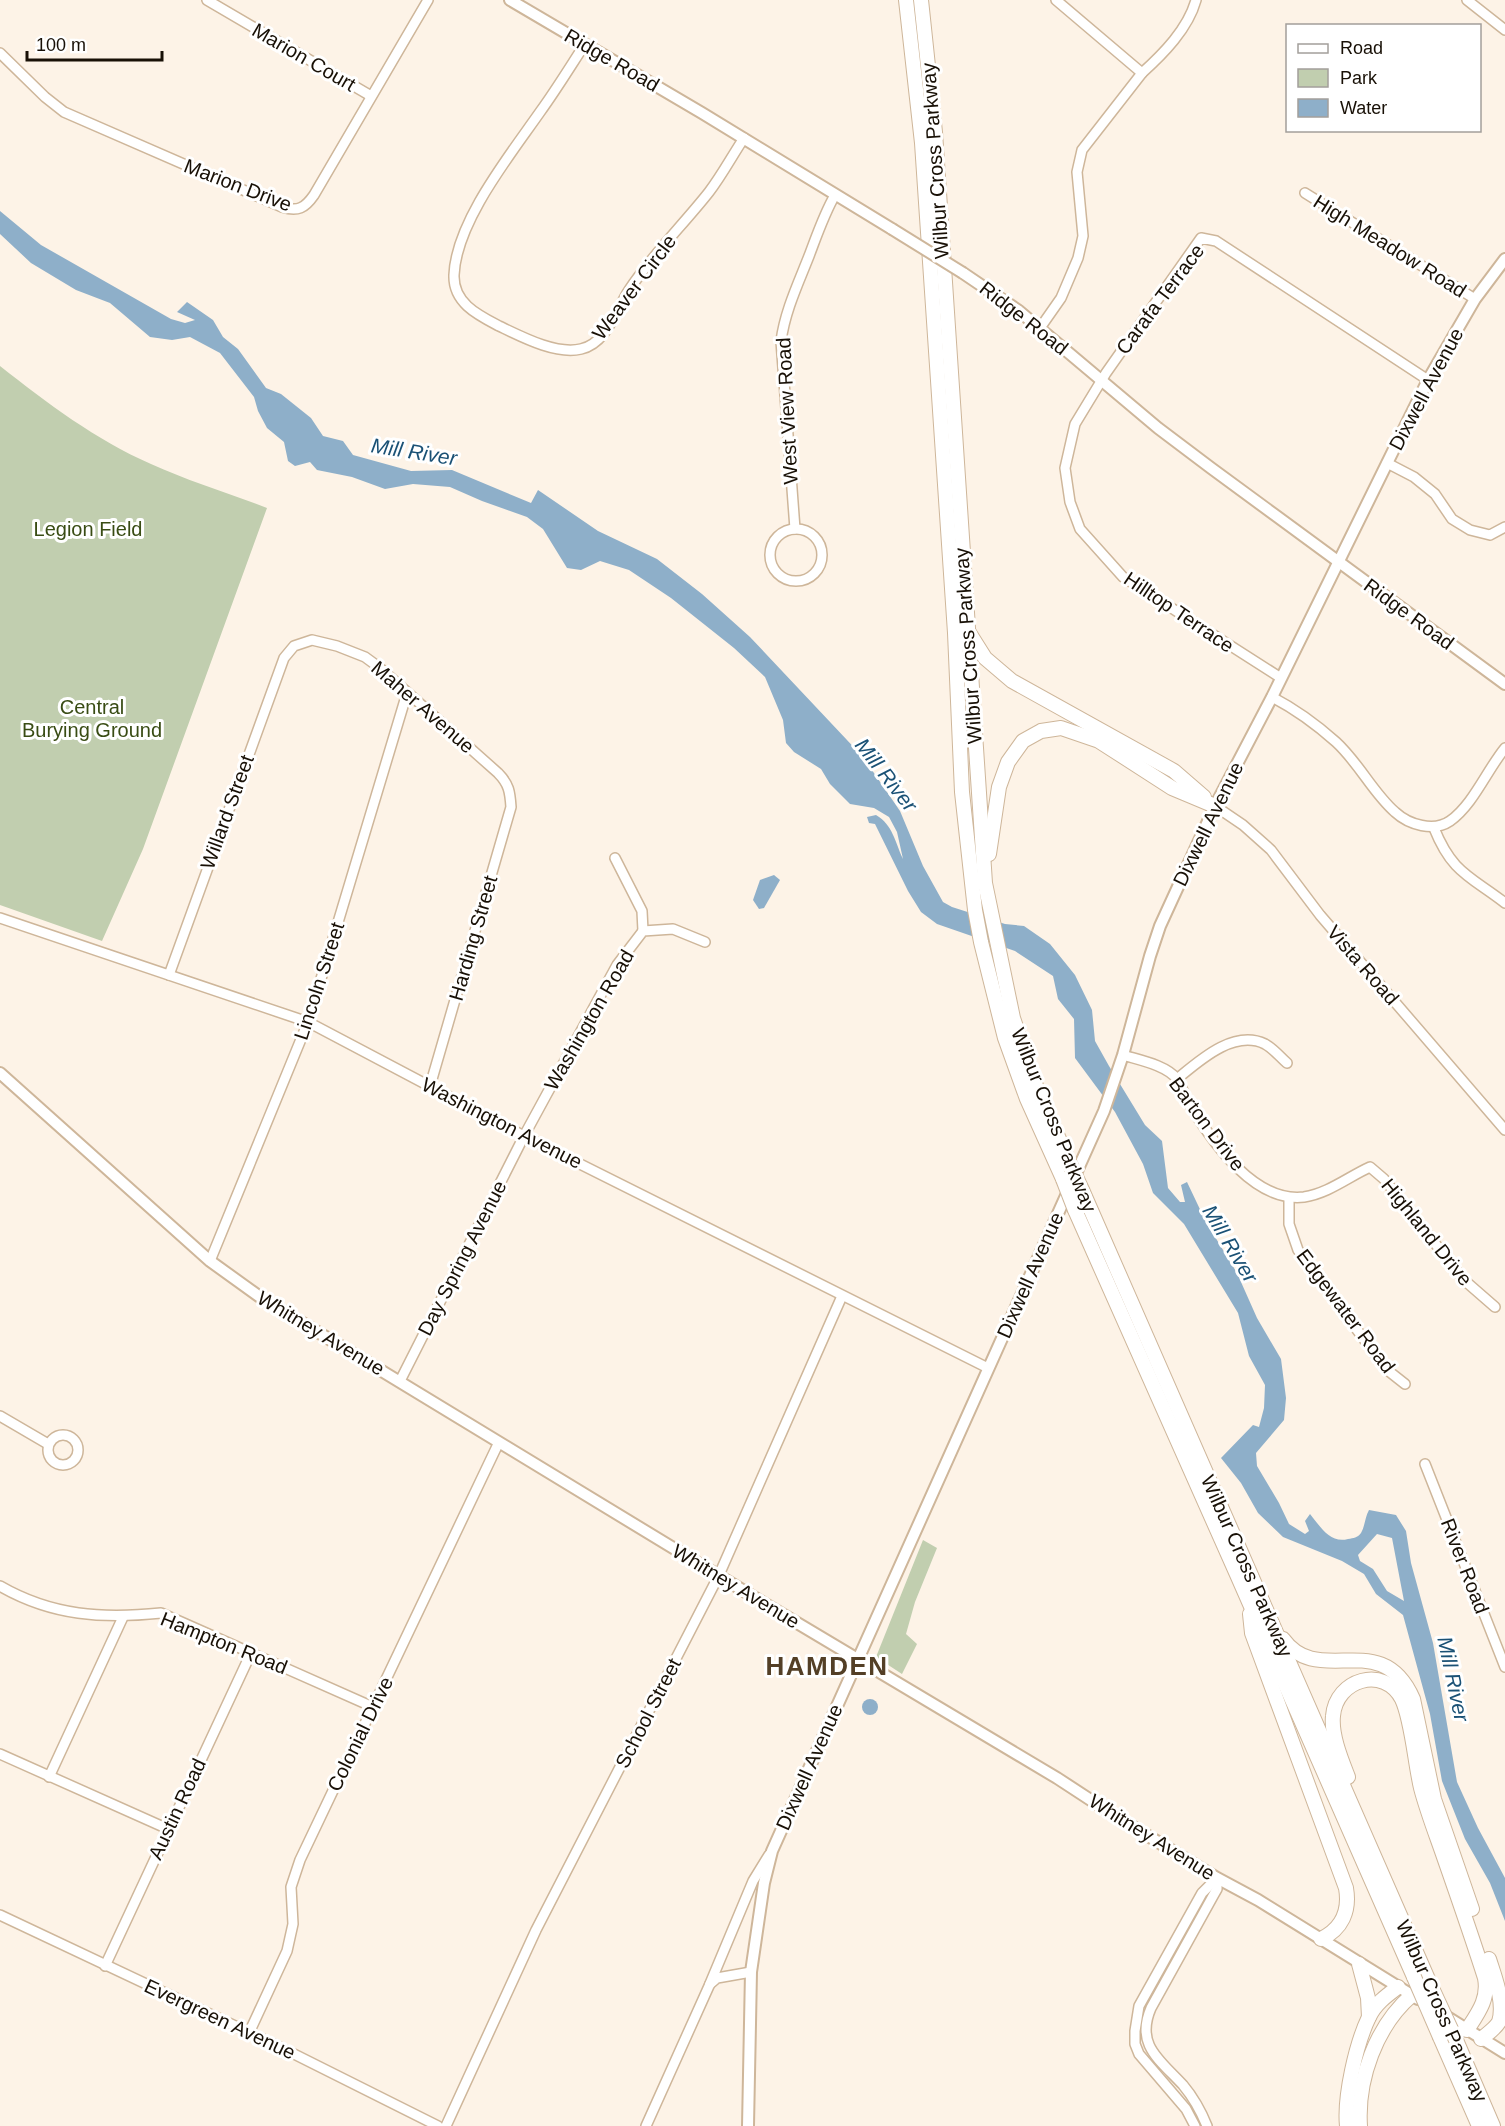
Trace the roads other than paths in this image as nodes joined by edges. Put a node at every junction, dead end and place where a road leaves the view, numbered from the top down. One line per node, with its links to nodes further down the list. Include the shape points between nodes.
1 (207, 0): 13 (street, Marion Court)
2 (428, 0): 13 (street, Marion Drive)
3 (510, 0): 10 (main road, Ridge Road)
4 (906, 0): 65 (highway, Wilbur Cross Parkway, bridge, via 922,143 962,792 981,942 1005,1038 1027,1099)
5 (921, 0): 27 (highway, Wilbur Cross Parkway, via 935,132)
6 (1056, 0): 12 (street)
7 (1196, 0): 12 (street, via 1181,30)
8 (1467, 0): 9 (street)
9 (1505, 30)
10 (585, 44): 14 (main road, Ridge Road); 14 (street, Weaver Circle, via 485,192 470,222 457,259 455,288 480,316 553,347 582,349 593,343 603,334 648,264 709,192)
11 (0, 53): 13 (street, Marion Drive, via 64,111 297,210 307,205)
12 (1142, 73): 19 (street, via 1082,150 1077,172 1083,236 1078,258 1061,298)
13 (371, 96)
14 (744, 138): 16 (main road, Ridge Road)
15 (1305, 192): 18 (street, High Meadow Road)
16 (835, 195): 19 (main road, Ridge Road, bridge, via 1008,302); 25 (street, West View Road, via 784,322 781,341)
17 (1505, 260): 18 (main road, Dixwell Avenue)
18 (1475, 299): 20 (main road, Dixwell Avenue)
19 (1040, 328): 21 (main road, Ridge Road)
20 (1428, 380): 21 (street, Carafa Terrace, via 1216,241 1201,238); 22 (main road, Dixwell Avenue)
21 (1101, 381): 23 (street, Carafa Terrace, via 1075,424); 26 (main road, Ridge Road)
22 (1388, 463): 24 (street, via 1428,488 1452,519 1470,530 1490,535); 26 (main road, Dixwell Avenue)
23 (1065, 468): 29 (street, Hilltop Terrace, via 1080,529 1123,577)
24 (1505, 527)
25 (795, 529): 25 (street, via 780,534 770,554 779,575 794,581 814,573 822,557 815,537)
26 (1338, 561): 29 (main road, Dixwell Avenue); 30 (main road, Ridge Road)
27 (966, 627): 35 (highway, via 985,658 1012,681 1174,771); 38 (highway, Wilbur Cross Parkway)
28 (289, 650): 31 (street, Maher Avenue, via 312,640 354,652 372,661); 43 (street, Willard Street, via 275,677)
29 (1281, 678): 32 (main road, Dixwell Avenue)
30 (1505, 684)
31 (407, 693): 34 (street, Maher Avenue, via 498,773); 44 (street, Lincoln Street)
32 (1272, 697): 35 (main road, Dixwell Avenue); 36 (street, via 1336,742 1397,814)
33 (1505, 748): 36 (street, via 1459,814)
34 (510, 791): 49 (street, Harding Street, via 511,807)
35 (1215, 806): 38 (highway, via 1172,788 1099,741 1060,728 1041,731 1023,741 1008,762 994,814); 45 (main road, Dixwell Avenue, via 1160,926); 50 (street, Vista Road, via 1271,850 1320,915)
36 (1434, 828): 39 (street, via 1453,864)
37 (615, 858): 41 (street, via 642,911)
38 (985, 883): 67 (highway, Wilbur Cross Parkway, bridge, via 1013,1018 1036,1086)
39 (1505, 903)
40 (0, 918): 43 (street, Washington Avenue)
41 (643, 931): 42 (street, Washington Road, via 673,930); 51 (street, Washington Road, via 616,964)
42 (705, 942)
43 (169, 975): 44 (street, Washington Avenue)
44 (308, 1023): 49 (street, Washington Avenue); 53 (street, Lincoln Street)
45 (1123, 1055): 48 (street, Barton Drive); 56 (main road, Dixwell Avenue, via 1106,1104)
46 (1287, 1064): 48 (street, via 1264,1044 1239,1041 1228,1043)
47 (0, 1073): 53 (main road, Whitney Avenue)
48 (1177, 1079): 52 (street, Barton Drive, via 1191,1107 1236,1166 1254,1182)
49 (430, 1086): 51 (street, Washington Avenue)
50 (1503, 1124)
51 (524, 1136): 54 (street, Washington Avenue); 57 (street, Day Spring Avenue)
52 (1289, 1198): 55 (street, Highland Drive, via 1323,1192 1370,1167 1384,1179 1464,1280); 58 (street, Edgewater Road, via 1290,1224 1298,1250 1386,1369)
53 (210, 1261): 57 (main road, Whitney Avenue, via 260,1297)
54 (842, 1296): 56 (street, Washington Avenue); 63 (street, School Street)
55 (1495, 1307)
56 (988, 1368): 69 (main road, Dixwell Avenue)
57 (400, 1381): 60 (main road, Whitney Avenue)
58 (1405, 1384)
59 (0, 1416): 61 (street)
60 (499, 1442): 63 (main road, Whitney Avenue); 71 (street, Colonial Drive)
61 (48, 1444)
62 (1425, 1464): 70 (street, River Road)
63 (719, 1575): 69 (main road, Whitney Avenue); 100 (street, School Street, via 536,1930)
64 (0, 1586): 66 (street, Hampton Road, via 20,1598 70,1613)
65 (1249, 1603): 81 (highway, via 1252,1633 1346,1888 1348,1904 1344,1918 1334,1932); 98 (highway, Wilbur Cross Parkway, bridge)
66 (123, 1617): 68 (street, Hampton Road, via 161,1613); 73 (street)
67 (1272, 1624): 74 (highway, Wilbur Cross Parkway); 90 (highway, via 1301,1656 1320,1661 1376,1663 1389,1668 1407,1686 1434,1799)
68 (250, 1653): 71 (street, Hampton Road); 75 (street, Austin Road)
69 (857, 1658): 76 (main road, Dixwell Avenue); 77 (main road, Whitney Avenue)
70 (1505, 1667)
71 (373, 1707): 93 (street, Colonial Drive, via 300,1860 291,1887 294,1924 287,1951)
72 (0, 1754): 73 (street)
73 (49, 1777): 75 (street)
74 (1356, 1814): 92 (highway, via 1333,1717 1337,1700 1348,1686 1378,1681 1393,1688 1406,1709 1424,1797 1485,1978 1484,2000); 109 (highway, Wilbur Cross Parkway, bridge)
75 (168, 1829): 83 (street, Austin Road)
76 (772, 1851): 84 (main road, Dixwell Avenue); 85 (street, via 753,1881)
77 (1217, 1878): 79 (street, via 1202,1893); 80 (street, via 1216,1891); 81 (main road, Whitney Avenue)
78 (0, 1915): 83 (street, Evergreen Avenue)
79 (1186, 1922): 80 (street); 87 (street)
80 (1196, 1928): 89 (street)
81 (1321, 1939): 82 (main road, Whitney Avenue)
82 (1359, 1964): 86 (main road, Whitney Avenue); 91 (highway)
83 (105, 1966): 93 (street, Evergreen Avenue)
84 (751, 1972): 85 (street, via 717,1978); 102 (main road, Dixwell Avenue)
85 (709, 1986): 101 (street)
86 (1398, 1988): 88 (main road, Whitney Avenue); 91 (highway, via 1380,2001)
87 (1146, 1995): 89 (street); 96 (street, via 1137,2014)
88 (1412, 1995): 92 (main road, Whitney Avenue); 106 (highway, via 1395,2012 1372,2052 1362,2085)
89 (1155, 2001): 95 (street, via 1145,2027)
90 (1504, 2002): 94 (highway, via 1500,2020)
91 (1369, 2017): 105 (highway, via 1349,2087)
92 (1467, 2030): 94 (main road, Whitney Avenue)
93 (249, 2033): 99 (street, Evergreen Avenue)
94 (1481, 2039): 97 (main road, Whitney Avenue)
95 (1148, 2040): 96 (street); 104 (street, via 1152,2052 1184,2086)
96 (1135, 2044): 103 (street)
97 (1505, 2053)
98 (1461, 2086): 107 (highway); 108 (highway, Wilbur Cross Parkway)
99 (438, 2126)
100 (446, 2126)
101 (646, 2126)
102 (748, 2126)
103 (1195, 2126)
104 (1207, 2126)
105 (1347, 2126)
106 (1360, 2126)
107 (1468, 2126)
108 (1479, 2126)
109 (1494, 2126)

